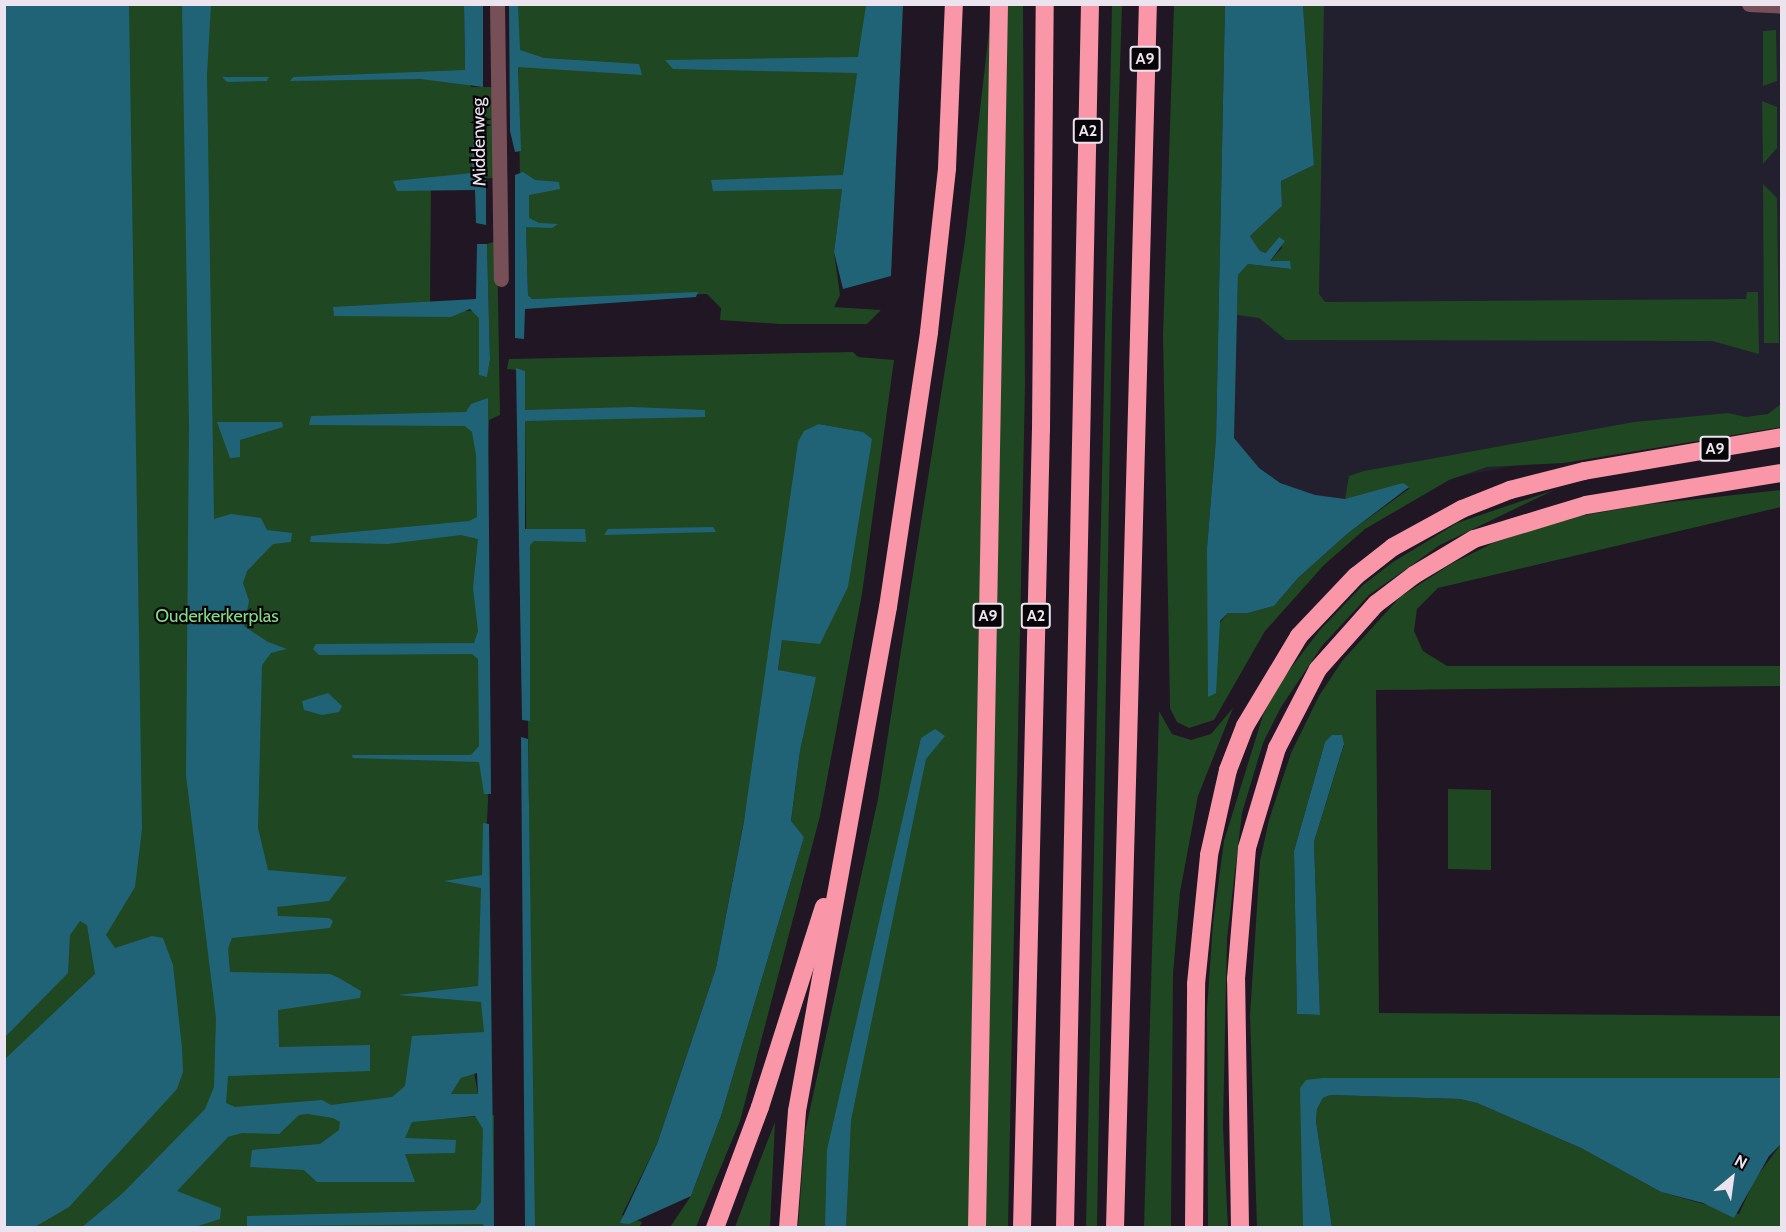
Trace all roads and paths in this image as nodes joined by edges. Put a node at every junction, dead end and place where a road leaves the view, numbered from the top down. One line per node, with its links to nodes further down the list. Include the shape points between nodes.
1 (497, 4): 9 (street, Middenweg)
2 (954, 4): 12 (highway, via 947,168 929,332 888,607)
3 (999, 4): 15 (highway, A9)
4 (1045, 4): 16 (highway, A2, via 1041,430)
5 (1090, 4): 17 (highway, A2)
6 (1148, 4): 18 (highway, A9)
7 (1749, 4): 8 (street)
8 (1782, 6)
9 (501, 279)
10 (1782, 437): 19 (highway, A9, via 1584,471 1510,490 1462,509 1393,547 1356,576 1299,636 1245,726 1228,770 1210,845 1199,923 1196,984)
11 (1782, 473): 20 (highway, via 1586,505 1474,539 1414,575 1376,604 1318,669 1277,748 1248,848 1236,979)
12 (842, 851): 13 (highway, via 760,1107); 14 (highway, via 797,1111)
13 (715, 1227)
14 (788, 1227)
15 (977, 1227)
16 (1022, 1227)
17 (1065, 1227)
18 (1115, 1227)
19 (1194, 1227)
20 (1240, 1227)

